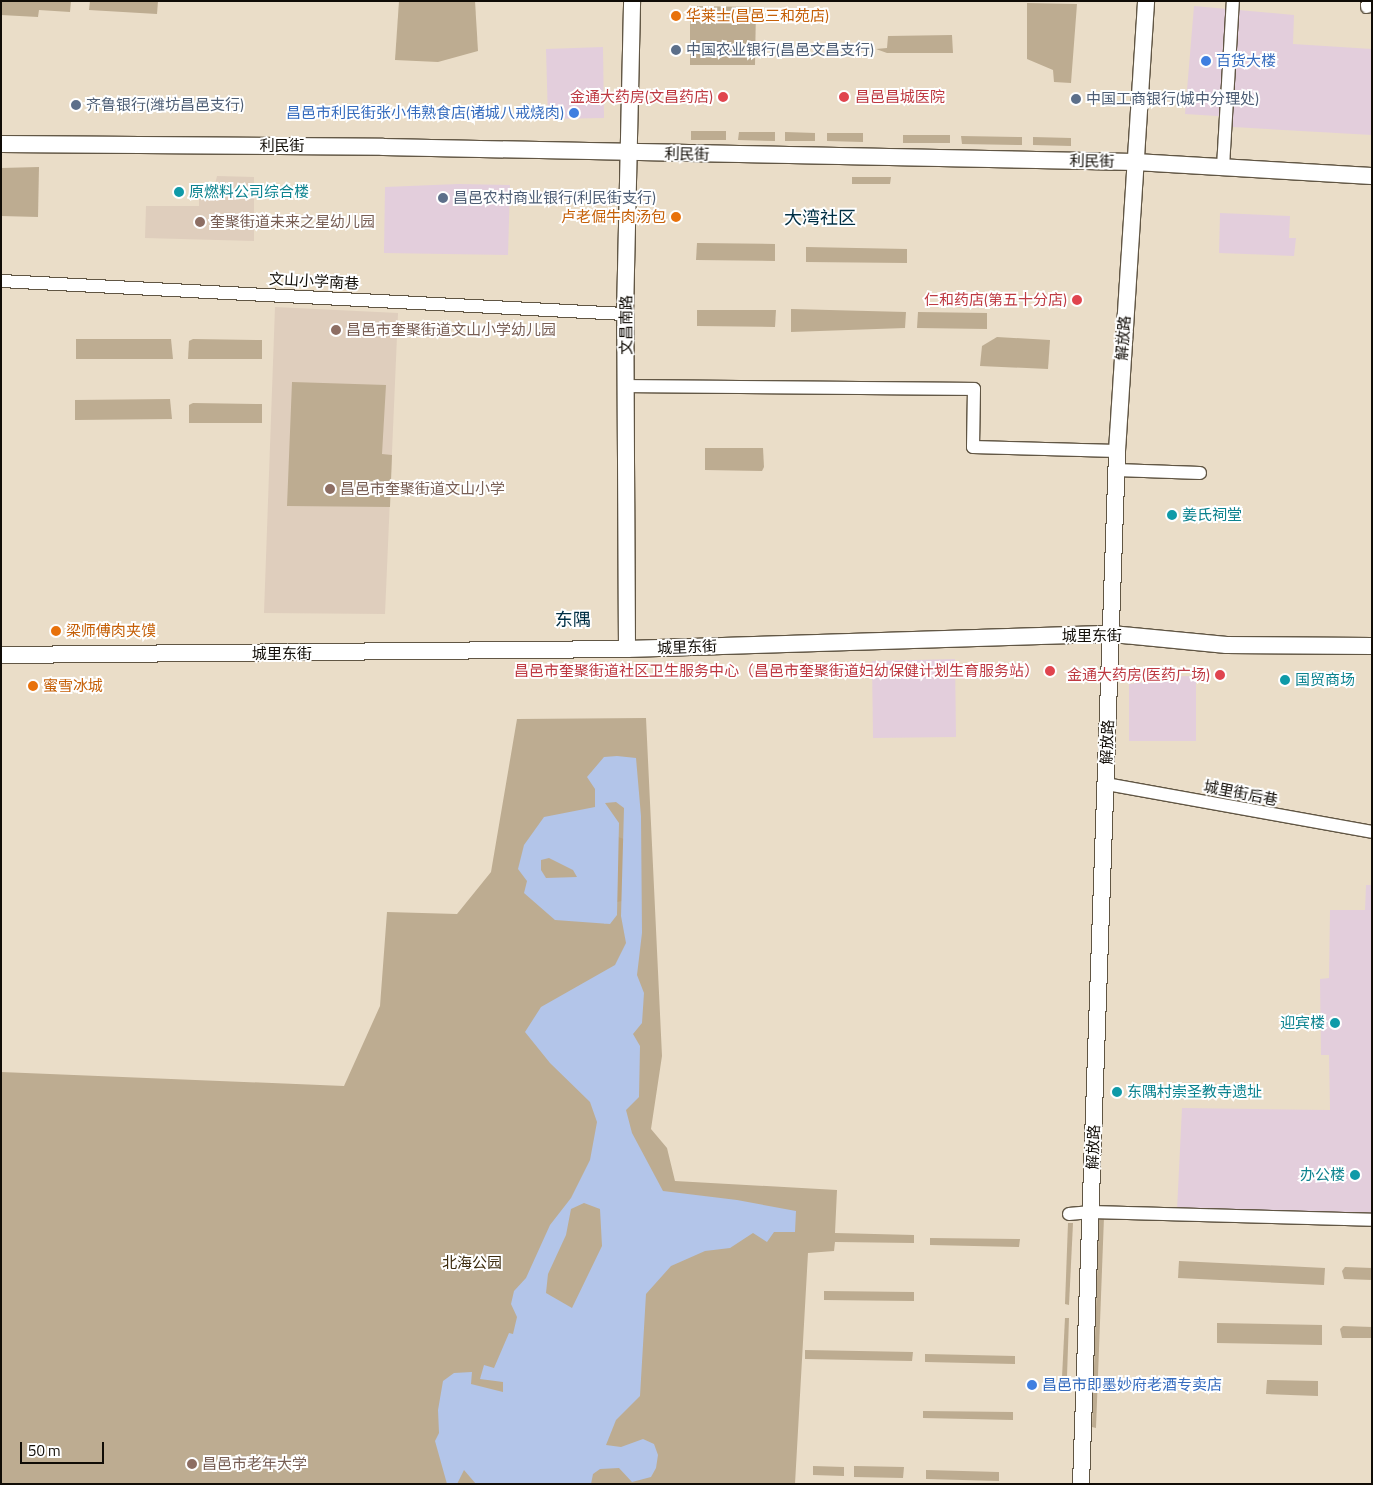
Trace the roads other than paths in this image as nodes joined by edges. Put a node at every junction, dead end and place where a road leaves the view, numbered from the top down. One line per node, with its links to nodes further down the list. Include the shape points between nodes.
1 (632, 1): 5 (street, 文昌南路)
2 (1146, 1): 6 (street, 解放路)
3 (1233, 1): 7 (street)
4 (1, 144): 5 (street, 利民街)
5 (630, 153): 6 (street, 利民街); 10 (street, 文昌南路)
6 (1135, 162): 7 (street, 利民街); 12 (street, 解放路)
7 (1223, 167): 8 (street, 利民街)
8 (1372, 176)
9 (1, 281): 10 (street, 文山小学南巷)
10 (625, 314): 11 (street, 文昌南路)
11 (626, 386): 12 (street, via 974,389 973,447); 17 (street, 文昌南路)
12 (1117, 451): 13 (street, 解放路)
13 (1116, 470): 14 (street); 15 (street, 解放路)
14 (1200, 473)
15 (1112, 634): 16 (street, 城里东街, via 1226,645); 17 (street, 城里东街); 19 (street, 解放路)
16 (1372, 646)
17 (627, 649): 18 (street, 城里东街)
18 (1, 655)
19 (1106, 784): 20 (street, 城里街后巷); 21 (street, 解放路)
20 (1372, 832)
21 (1090, 1212): 22 (street); 23 (street); 24 (street, 解放路)
22 (1069, 1214)
23 (1372, 1220)
24 (1081, 1484)

